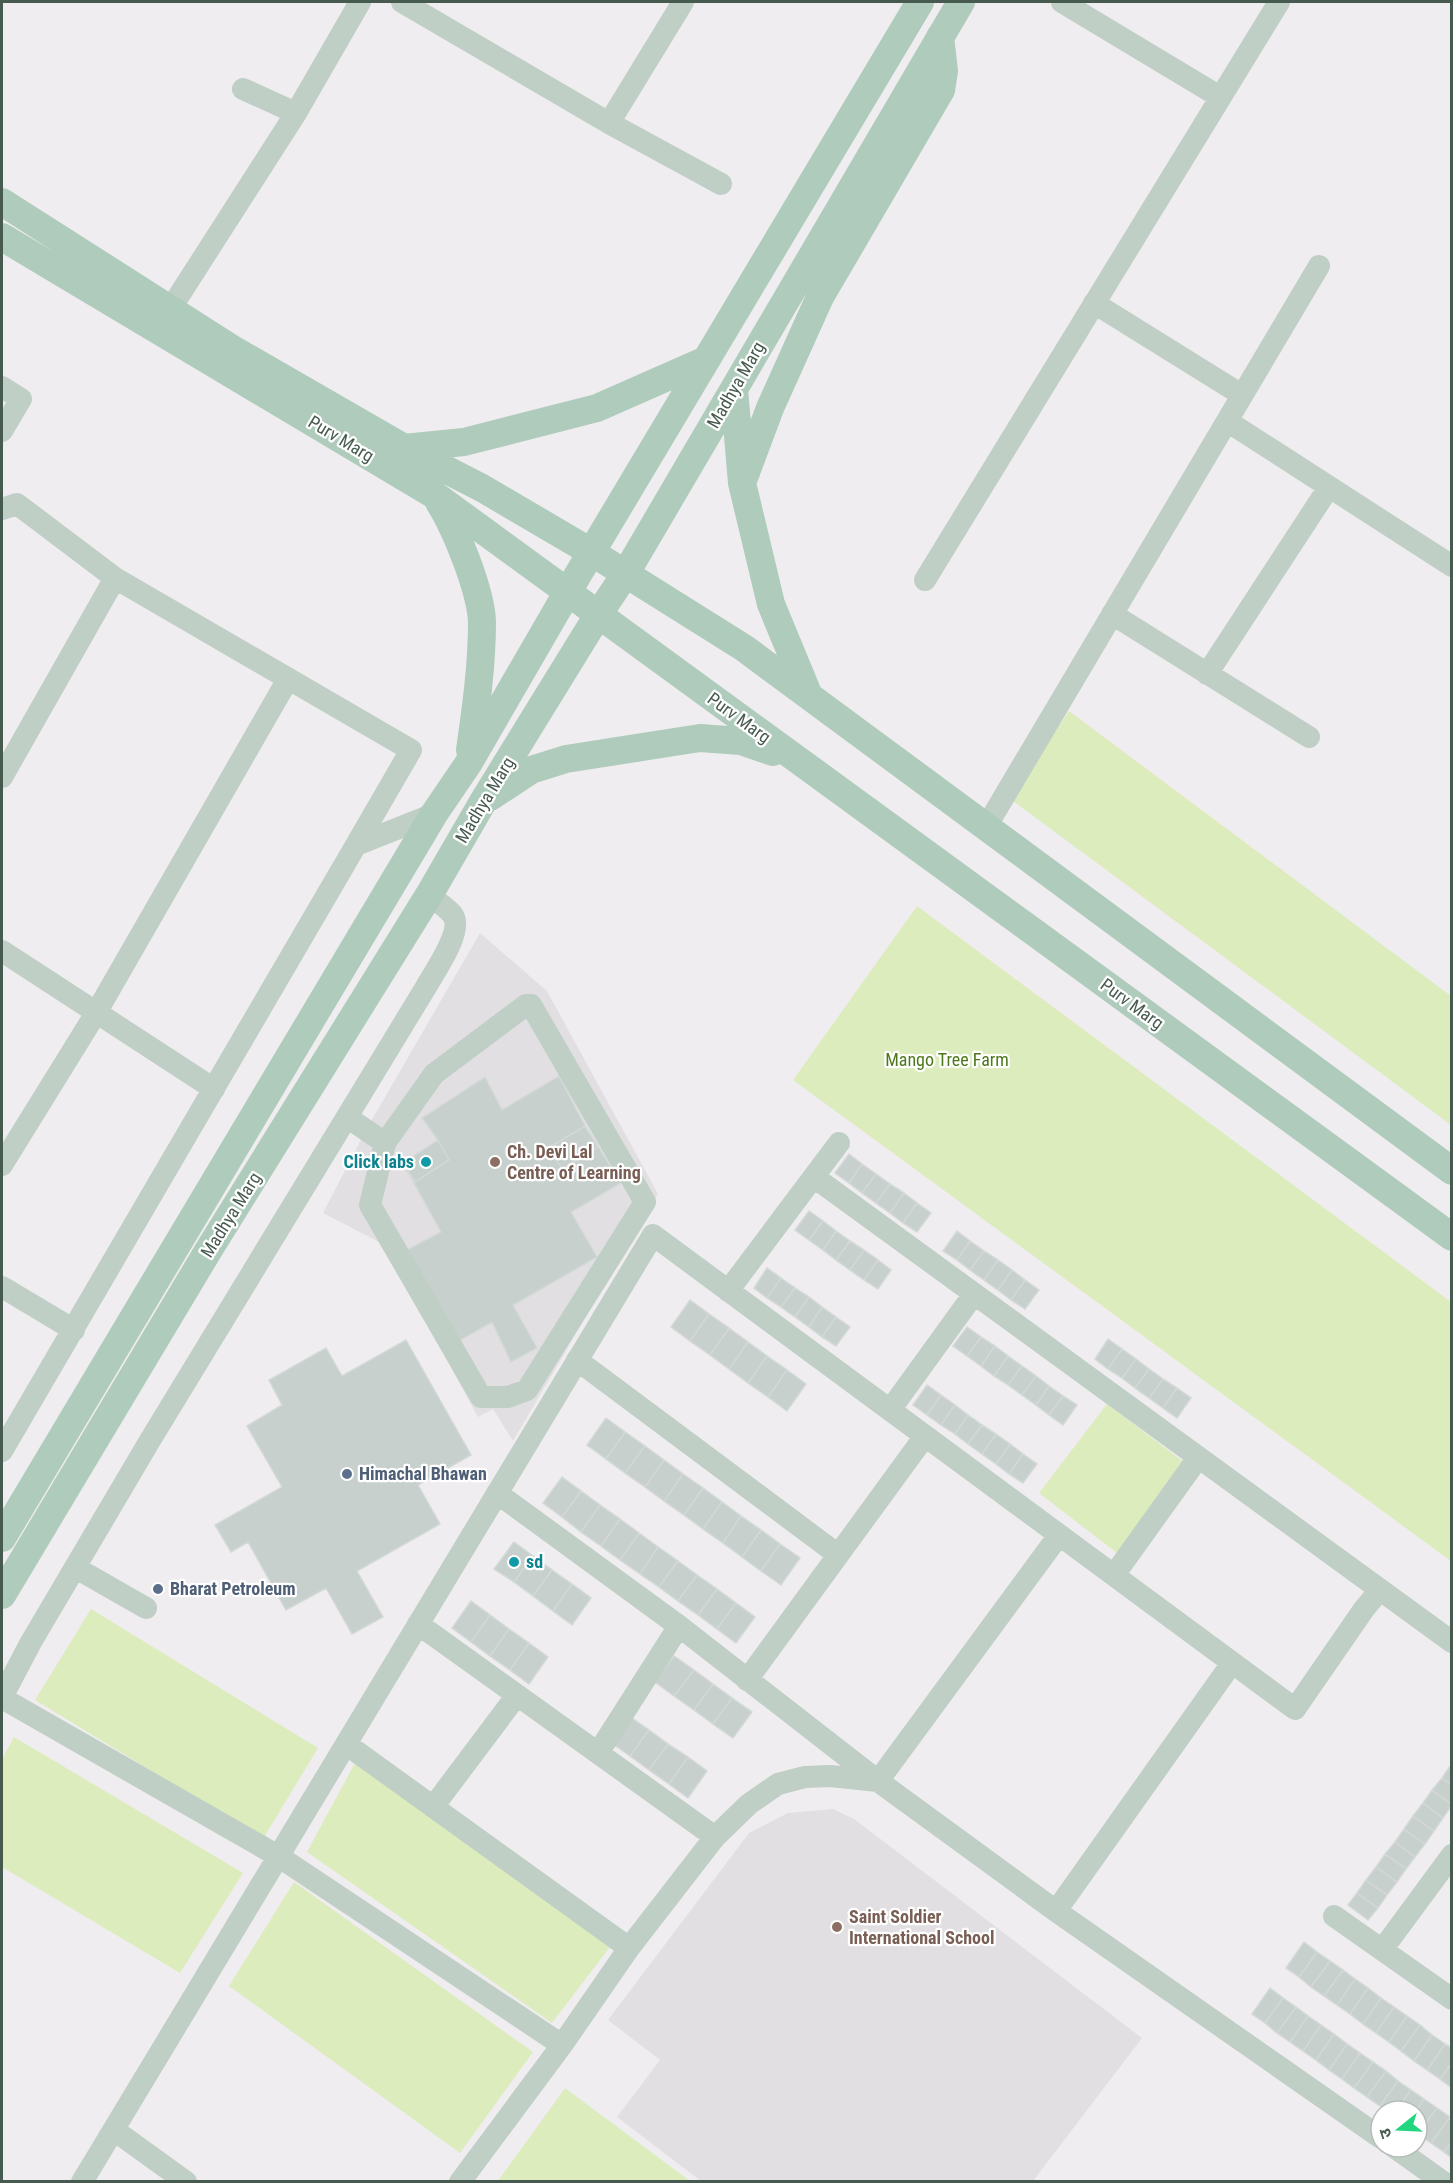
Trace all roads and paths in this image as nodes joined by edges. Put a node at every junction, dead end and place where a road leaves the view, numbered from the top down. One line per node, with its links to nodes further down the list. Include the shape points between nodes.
1 (360, 2): 11 (street)
2 (402, 2): 12 (street)
3 (683, 2): 12 (street)
4 (920, 2): 19 (main road, Madhya Marg)
5 (961, 2): 8 (main road, Madhya Marg)
6 (1062, 2): 10 (street)
7 (1279, 2): 10 (street)
8 (940, 37): 21 (main road, Madhya Marg); 26 (main road, via 944,71 941,90 820,297 770,408)
9 (243, 89): 11 (street)
10 (1220, 97): 17 (street)
11 (296, 113): 18 (street)
12 (609, 123): 13 (street)
13 (721, 184)
14 (9, 207): 15 (street); 18 (main road, Purv Marg)
15 (2, 237): 18 (main road, Purv Marg)
16 (1319, 266): 22 (street)
17 (1094, 303): 22 (street); 34 (street)
18 (164, 318): 25 (main road, Purv Marg, via 234,350); 28 (main road, Purv Marg)
19 (706, 360): 25 (main road, via 597,408 464,442); 30 (main road, Madhya Marg)
20 (2, 387): 24 (street, via 21,399)
21 (734, 389): 26 (main road); 32 (main road, Madhya Marg)
22 (1242, 395): 23 (street)
23 (1227, 421): 27 (street); 36 (street)
24 (2, 430)
25 (404, 448): 30 (main road, Purv Marg)
26 (742, 483): 40 (main road, via 771,604)
27 (1329, 488): 31 (street); 38 (street)
28 (436, 496): 35 (main road, Purv Marg); 43 (main road, via 470,570 482,620)
29 (2, 509): 33 (street, via 17,504)
30 (591, 552): 32 (main road, Purv Marg); 35 (main road, Madhya Marg)
31 (1452, 566)
32 (626, 573): 37 (main road, Madhya Marg); 40 (main road, Purv Marg, via 744,648)
33 (115, 578): 39 (street); 44 (street)
34 (925, 580)
35 (567, 593): 37 (main road, Purv Marg); 43 (main road, Madhya Marg)
36 (1112, 614): 38 (street); 47 (street)
37 (598, 615): 42 (main road, Purv Marg); 45 (main road, Madhya Marg)
38 (1207, 674): 41 (street)
39 (288, 679): 48 (street, via 411,750); 51 (street)
40 (809, 697): 47 (main road, Purv Marg)
41 (1309, 737)
42 (798, 760): 45 (main road, via 741,741 700,738 566,759 531,770); 59 (main road, Purv Marg)
43 (468, 764): 46 (main road, Madhya Marg)
44 (2, 777)
45 (484, 800): 49 (main road, Madhya Marg)
46 (434, 814): 48 (street); 71 (main road, Madhya Marg)
47 (986, 827): 57 (main road, Purv Marg)
48 (356, 845): 52 (street)
49 (429, 895): 53 (street, via 452,913 454,936); 76 (main road, Madhya Marg, via 208,1251)
50 (2, 951): 51 (street)
51 (96, 1013): 52 (street); 56 (street)
52 (214, 1089): 63 (street)
53 (347, 1117): 54 (street); 73 (street)
54 (385, 1143): 54 (street, via 434,1074 531,1005 645,1202 527,1390 508,1396 482,1397 370,1205)
55 (839, 1143): 58 (street)
56 (2, 1165)
57 (1452, 1171)
58 (814, 1177): 61 (street); 62 (street)
59 (1452, 1237)
60 (2, 1287): 63 (street)
61 (728, 1291): 64 (street, via 653,1235); 65 (street)
62 (974, 1294): 65 (street); 68 (street)
63 (74, 1330): 67 (street)
64 (577, 1360): 69 (street); 72 (street)
65 (890, 1410): 66 (street)
66 (925, 1436): 70 (street); 72 (street)
67 (2, 1452)
68 (1198, 1458): 74 (street); 75 (street)
69 (497, 1493): 78 (street); 79 (street)
70 (1059, 1535): 74 (street); 87 (street)
71 (2, 1538)
72 (837, 1554): 82 (street)
73 (76, 1568): 77 (street); 84 (street)
74 (1114, 1575): 81 (street)
75 (1380, 1590): 80 (street); 81 (street, via 1295,1709)
76 (2, 1595)
77 (146, 1608)
78 (418, 1624): 83 (street); 85 (street)
79 (679, 1626): 82 (street); 86 (street)
80 (1452, 1642)
81 (1232, 1663): 92 (street)
82 (747, 1680): 87 (street)
83 (517, 1695): 86 (street); 88 (street)
84 (2, 1698): 91 (street)
85 (346, 1744): 88 (street); 91 (street)
86 (598, 1753): 89 (street)
87 (879, 1781): 89 (street, via 830,1776 778,1784); 92 (street)
88 (433, 1807): 94 (street)
89 (715, 1837): 94 (street)
90 (1452, 1855): 95 (street)
91 (278, 1856): 97 (street); 98 (street)
92 (1056, 1911): 99 (street)
93 (1334, 1916): 95 (street)
94 (629, 1948): 97 (street)
95 (1382, 1950): 96 (street)
96 (1452, 1999)
97 (562, 2045): 103 (street)
98 (114, 2130): 101 (street); 102 (street)
99 (1369, 2130)
100 (1411, 2159): 104 (street)
101 (82, 2181)
102 (186, 2181)
103 (460, 2181)
104 (1443, 2181)

